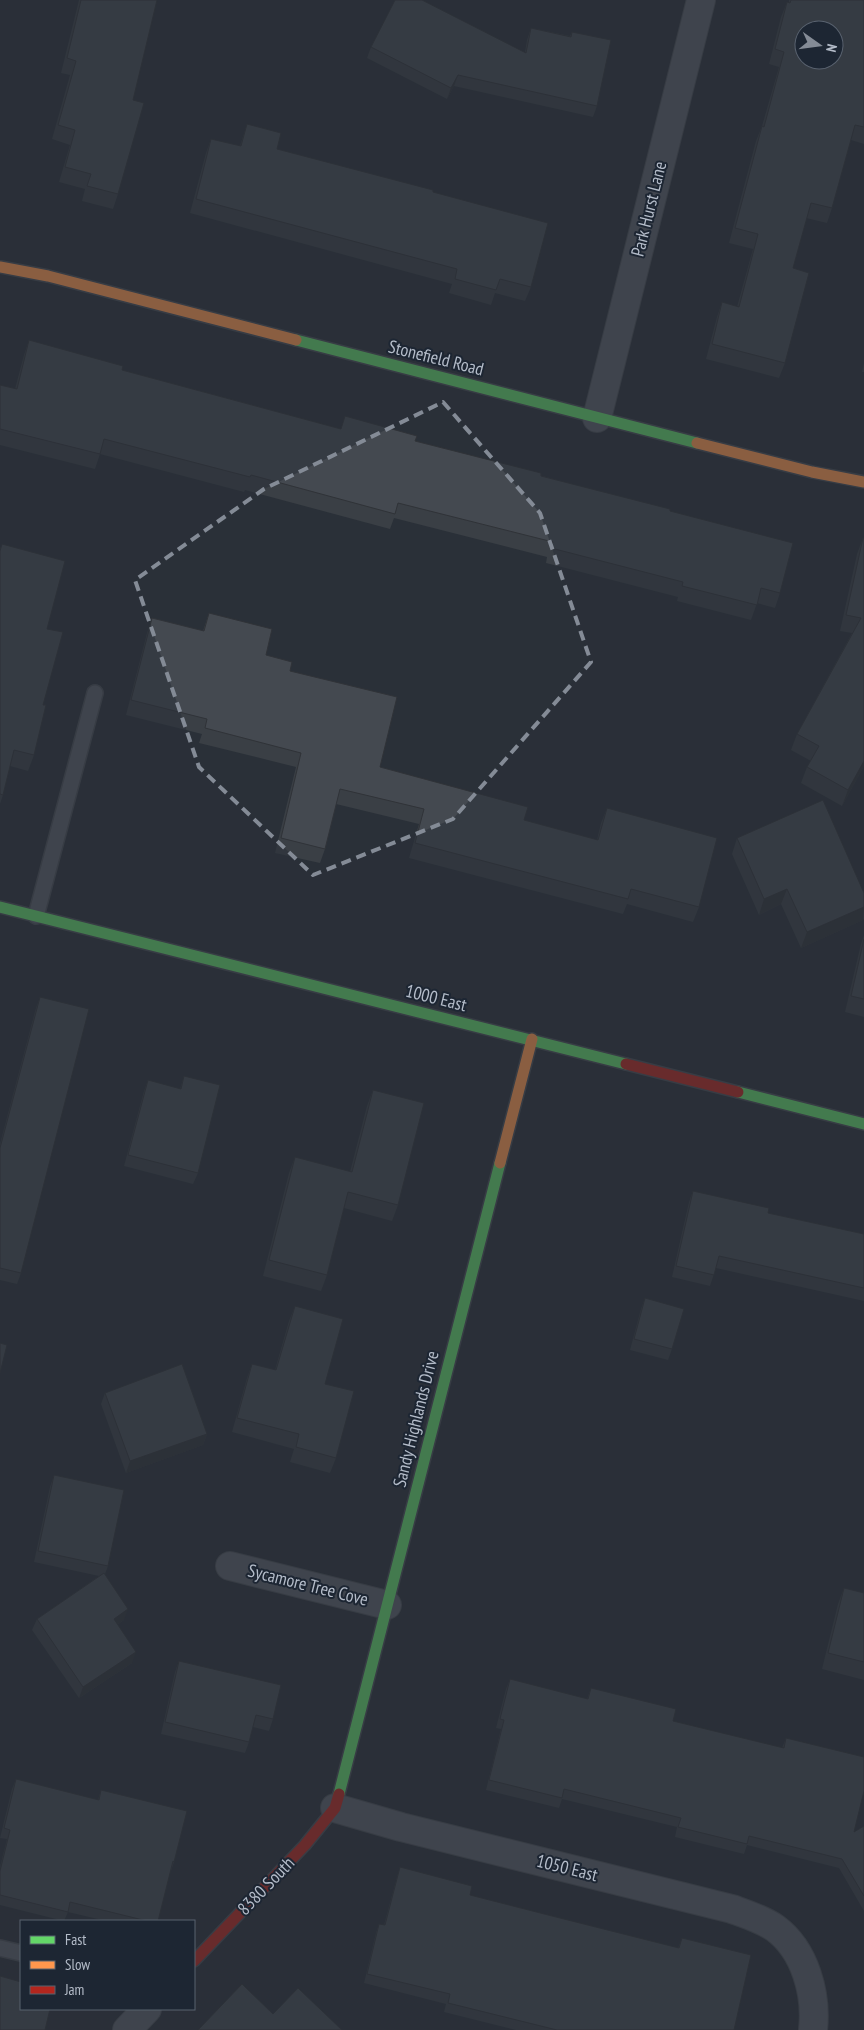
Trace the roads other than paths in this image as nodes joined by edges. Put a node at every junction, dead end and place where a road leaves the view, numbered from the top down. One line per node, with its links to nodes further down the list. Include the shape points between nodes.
1 (701, 0): 3 (street, Park Hurst Lane)
2 (0, 267): 3 (street, Stonefield Road, via 67,281)
3 (597, 418): 4 (street, Stonefield Road)
4 (864, 482)
5 (95, 693): 7 (lane)
6 (0, 907): 7 (street, 1000 East)
7 (36, 916): 8 (street, 1000 East)
8 (532, 1039): 9 (street, 1000 East); 11 (street, Sandy Highlands Drive)
9 (864, 1124)
10 (230, 1566): 11 (street, Sycamore Tree Cove)
11 (387, 1605): 12 (street, Sandy Highlands Drive)
12 (335, 1808): 15 (street, 8380 South, via 306,1845); 18 (street, 1050 East, via 754,1917 792,1943 811,1987)
13 (0, 1948): 14 (lane)
14 (20, 1953)
15 (195, 1960)
16 (146, 2010): 17 (street)
17 (127, 2030)
18 (813, 2030)

